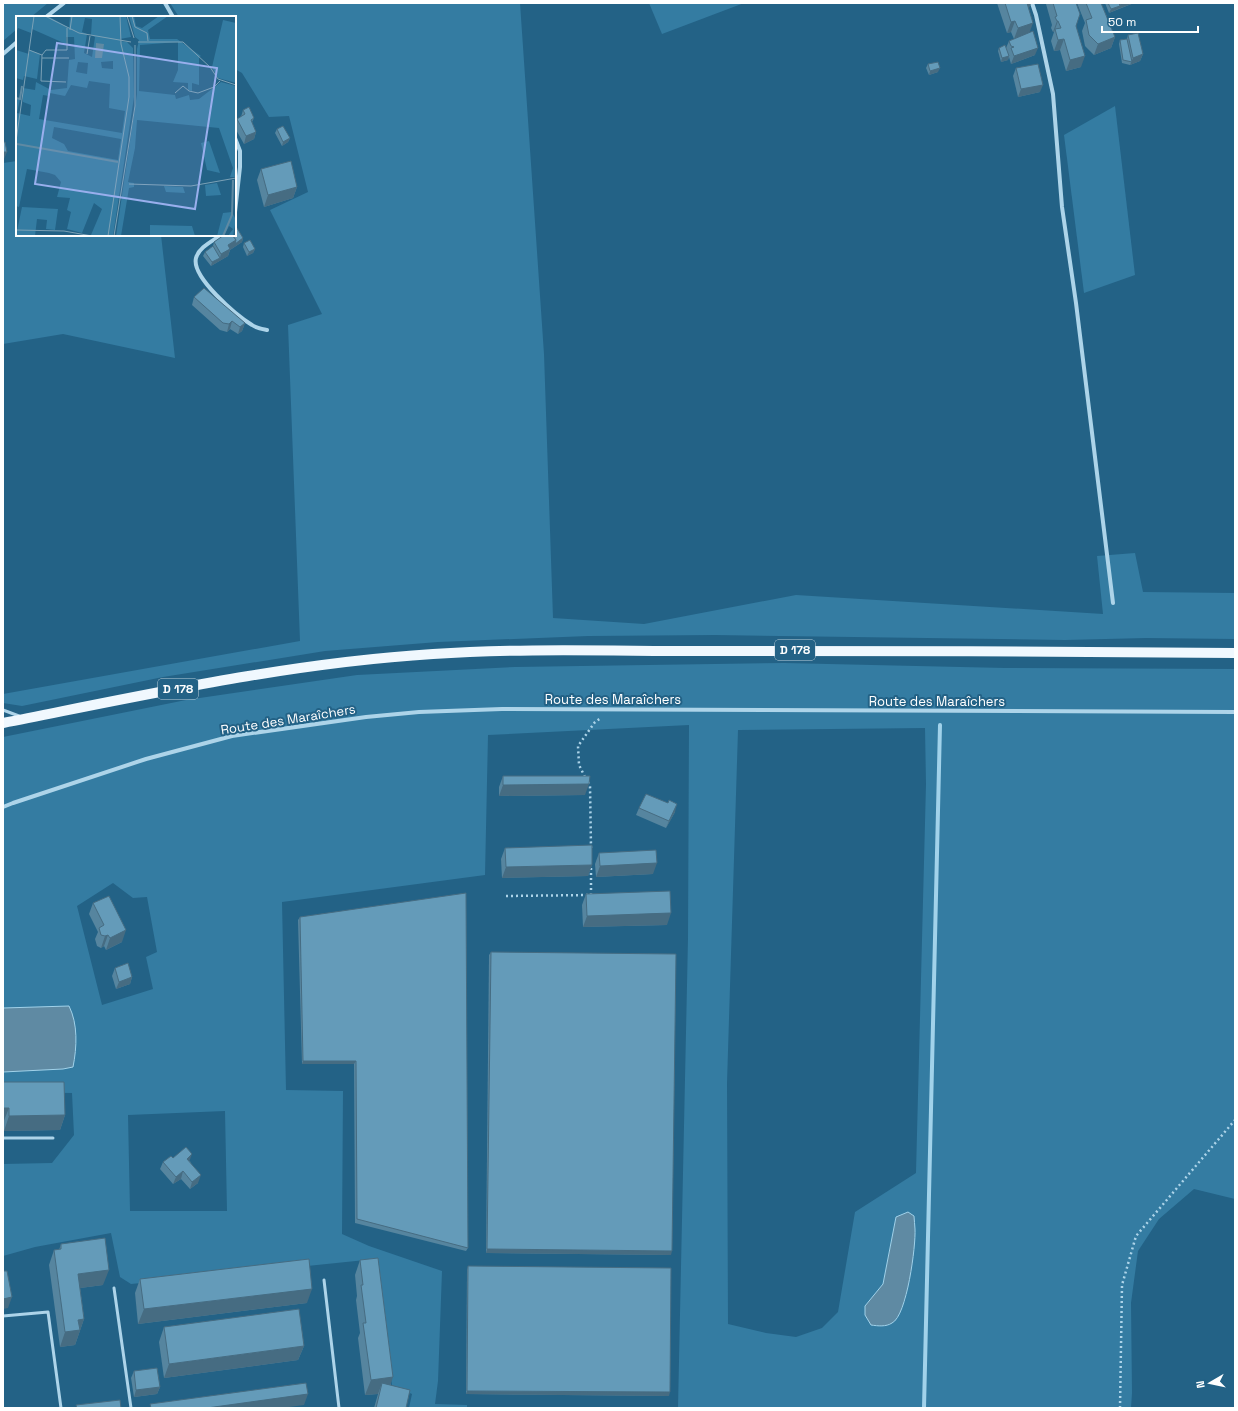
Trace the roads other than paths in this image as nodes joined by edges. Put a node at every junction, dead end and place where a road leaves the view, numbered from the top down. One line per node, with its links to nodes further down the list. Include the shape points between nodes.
1 (64, 3): 4 (street)
2 (165, 3): 5 (street)
3 (1032, 3): 12 (street, via 1053,94 1062,207)
4 (47, 16)
5 (172, 16)
6 (16, 43): 7 (street)
7 (3, 54)
8 (236, 141): 9 (street, via 240,151 240,167)
9 (236, 206)
10 (220, 236): 11 (street, via 201,249 196,259 198,271 203,280 230,307 253,326)
11 (267, 330)
12 (1113, 603)
13 (1235, 653): 16 (main road, D 178, via 831,650 496,651 430,654 248,675)
14 (3, 710): 16 (lane)
15 (1235, 712): 18 (street, Route des Maraîchers, via 612,709 419,712 232,736 146,759)
16 (26, 719): 17 (main road, D 178)
17 (3, 723)
18 (3, 807)
19 (3, 1138): 20 (lane)
20 (53, 1138)
21 (324, 1280): 26 (lane)
22 (114, 1288): 25 (lane)
23 (3, 1316): 24 (lane, via 48,1312)
24 (61, 1408)
25 (131, 1408)
26 (340, 1408)

